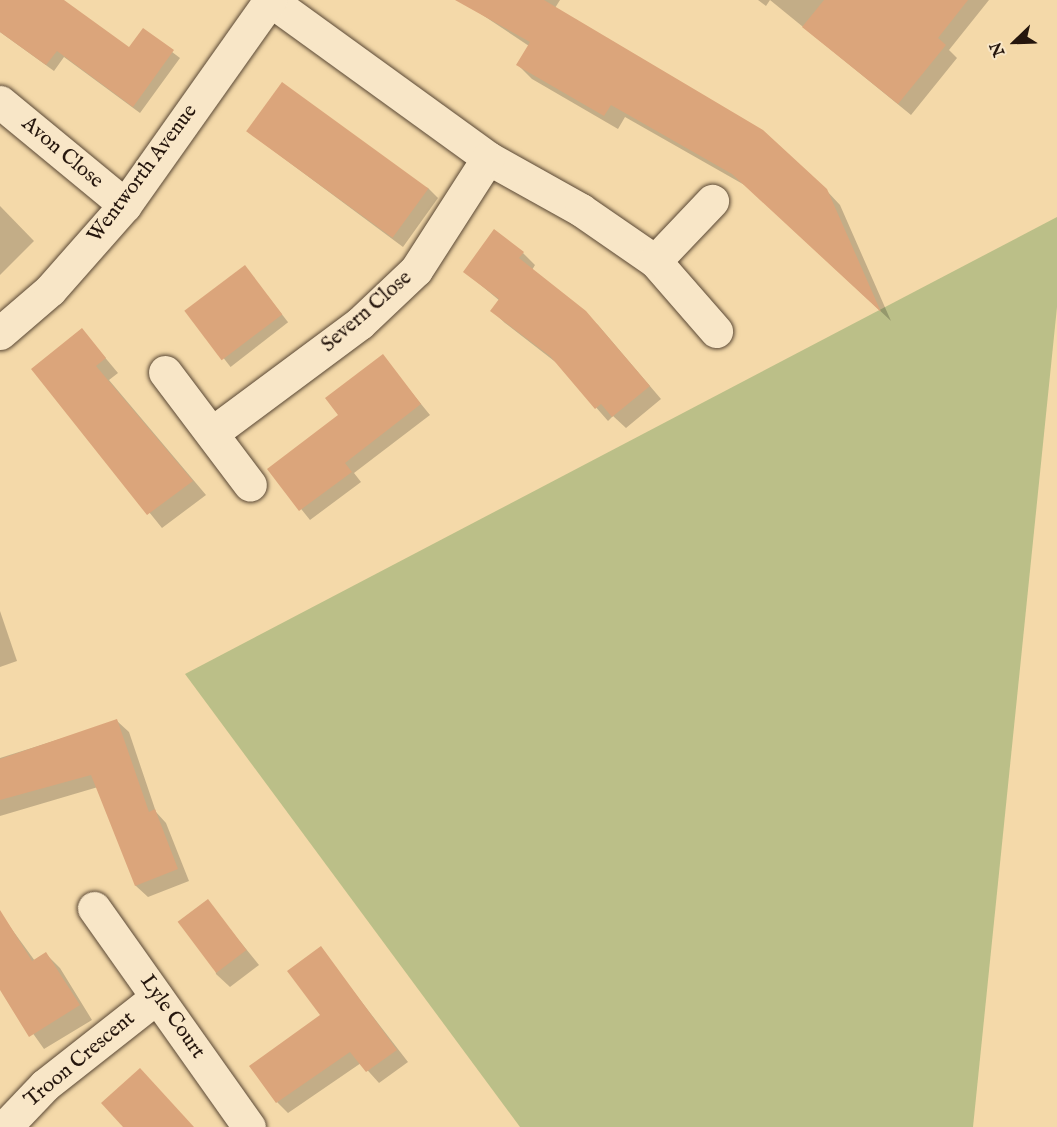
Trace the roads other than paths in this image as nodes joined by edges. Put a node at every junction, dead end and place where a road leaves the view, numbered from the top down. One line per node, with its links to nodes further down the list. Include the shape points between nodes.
1 (270, 0): 3 (street); 5 (street, Wentworth Avenue)
2 (0, 102): 5 (street, Avon Close)
3 (488, 158): 6 (street, via 580,210); 10 (street, Severn Close, via 416,270 360,323)
4 (712, 201): 6 (street)
5 (125, 205): 8 (street, Wentworth Avenue, via 50,290)
6 (655, 261): 7 (street)
7 (716, 331)
8 (0, 333)
9 (165, 372): 10 (street)
10 (212, 433): 11 (street)
11 (250, 485)
12 (94, 908): 13 (street, Lyle Court)
13 (157, 997): 14 (street, Troon Crescent, via 45,1085); 15 (street, Lyle Court)
14 (5, 1127)
15 (249, 1127)

